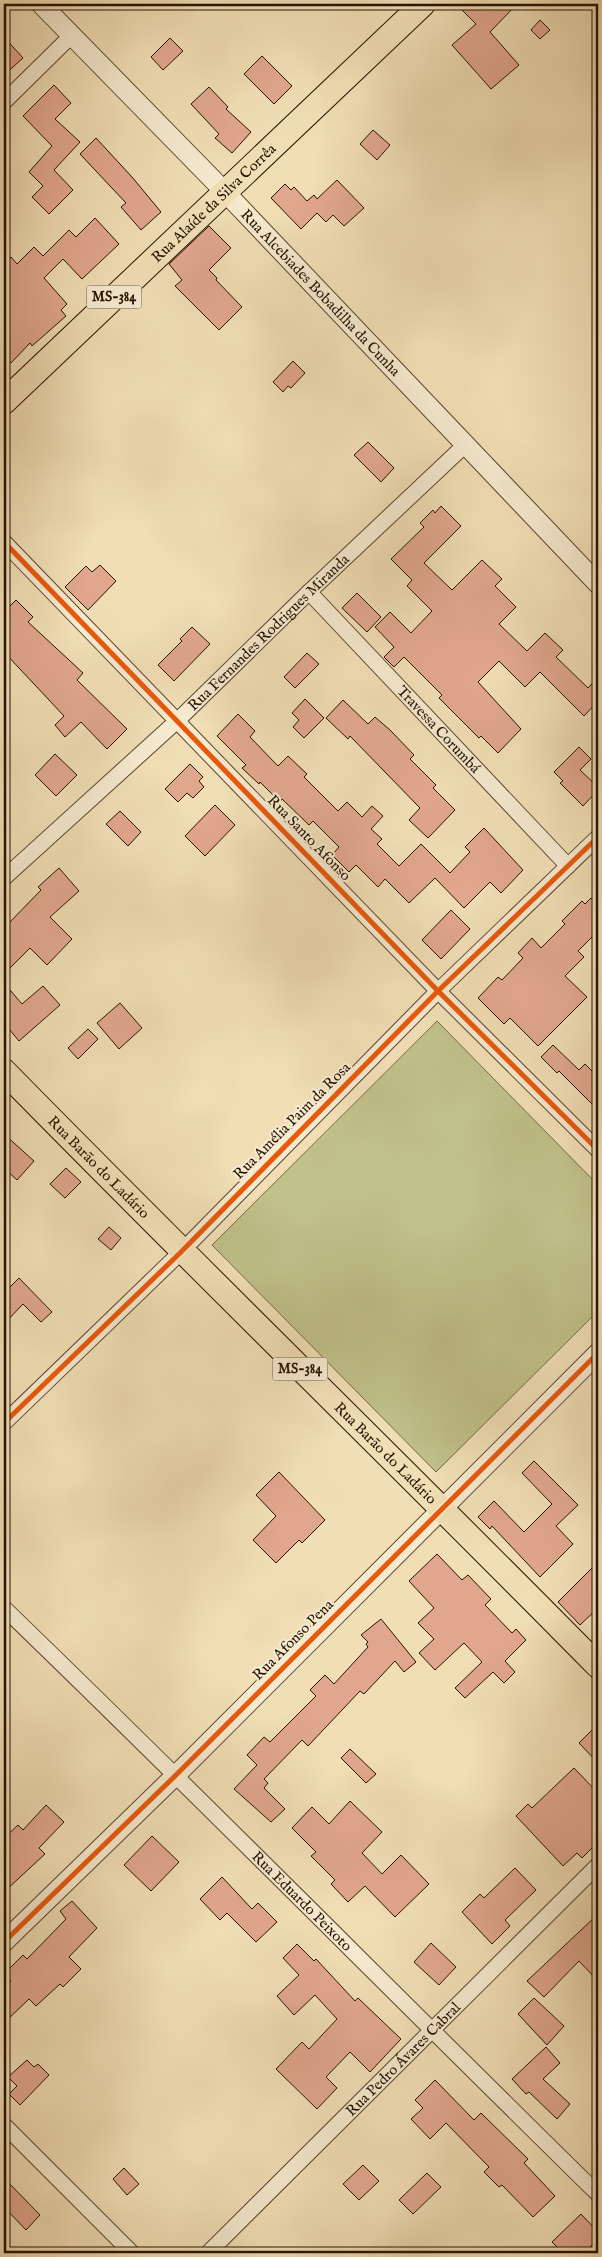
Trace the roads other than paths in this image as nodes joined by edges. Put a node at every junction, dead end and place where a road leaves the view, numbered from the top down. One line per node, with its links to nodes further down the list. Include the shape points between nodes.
1 (41, 4): 3 (street, Rua Alcebiades Bobadilha da Cunha)
2 (423, 4): 5 (main road, Rua Alaíde da Silva Corrêa / MS-384)
3 (71, 36): 4 (street); 5 (street, Rua Alcebiades Bobadilha da Cunha)
4 (4, 102)
5 (225, 192): 6 (main road, Rua Alaíde da Silva Corrêa / MS-384); 7 (street, Rua Alcebiades Bobadilha da Cunha)
6 (4, 402)
7 (465, 445): 9 (street, Rua Alcebiades Bobadilha da Cunha); 10 (street, Rua Fernandes Rodrigues Miranda)
8 (4, 542): 11 (street, Rua Santo Afonso)
9 (598, 584)
10 (309, 592): 11 (street, Rua Fernandes Rodrigues Miranda); 13 (street, Travessa Corumbá)
11 (178, 720): 14 (street, Rua Fernandes Rodrigues Miranda); 15 (street, Rua Santo Afonso)
12 (598, 837): 13 (street, Rua Amélia Paim da Rosa)
13 (568, 866): 15 (street, Rua Amélia Paim da Rosa)
14 (4, 878)
15 (438, 991): 17 (street, Rua Santo Afonso); 18 (street, Rua Amélia Paim da Rosa)
16 (4, 1071): 18 (main road, Rua Barão do Ladário / MS-384)
17 (598, 1150)
18 (181, 1252): 20 (street, Rua Amélia Paim da Rosa); 21 (main road, Rua Barão do Ladário / MS-384)
19 (598, 1353): 21 (street, Rua Afonso Pena)
20 (4, 1424)
21 (442, 1508): 23 (main road, Rua Barão do Ladário / MS-384); 24 (street, Rua Afonso Pena)
22 (4, 1608): 24 (street, Rua Eduardo Peixoto)
23 (598, 1666)
24 (176, 1774): 26 (street, Rua Afonso Pena); 27 (street, Rua Eduardo Peixoto)
25 (598, 1865): 27 (street, Rua Pedro Ávares Cabral)
26 (4, 1942)
27 (431, 2031): 29 (street, Rua Eduardo Peixoto); 31 (street, Rua Pedro Ávares Cabral)
28 (4, 2125): 30 (street)
29 (598, 2194)
30 (132, 2253)
31 (208, 2253)

